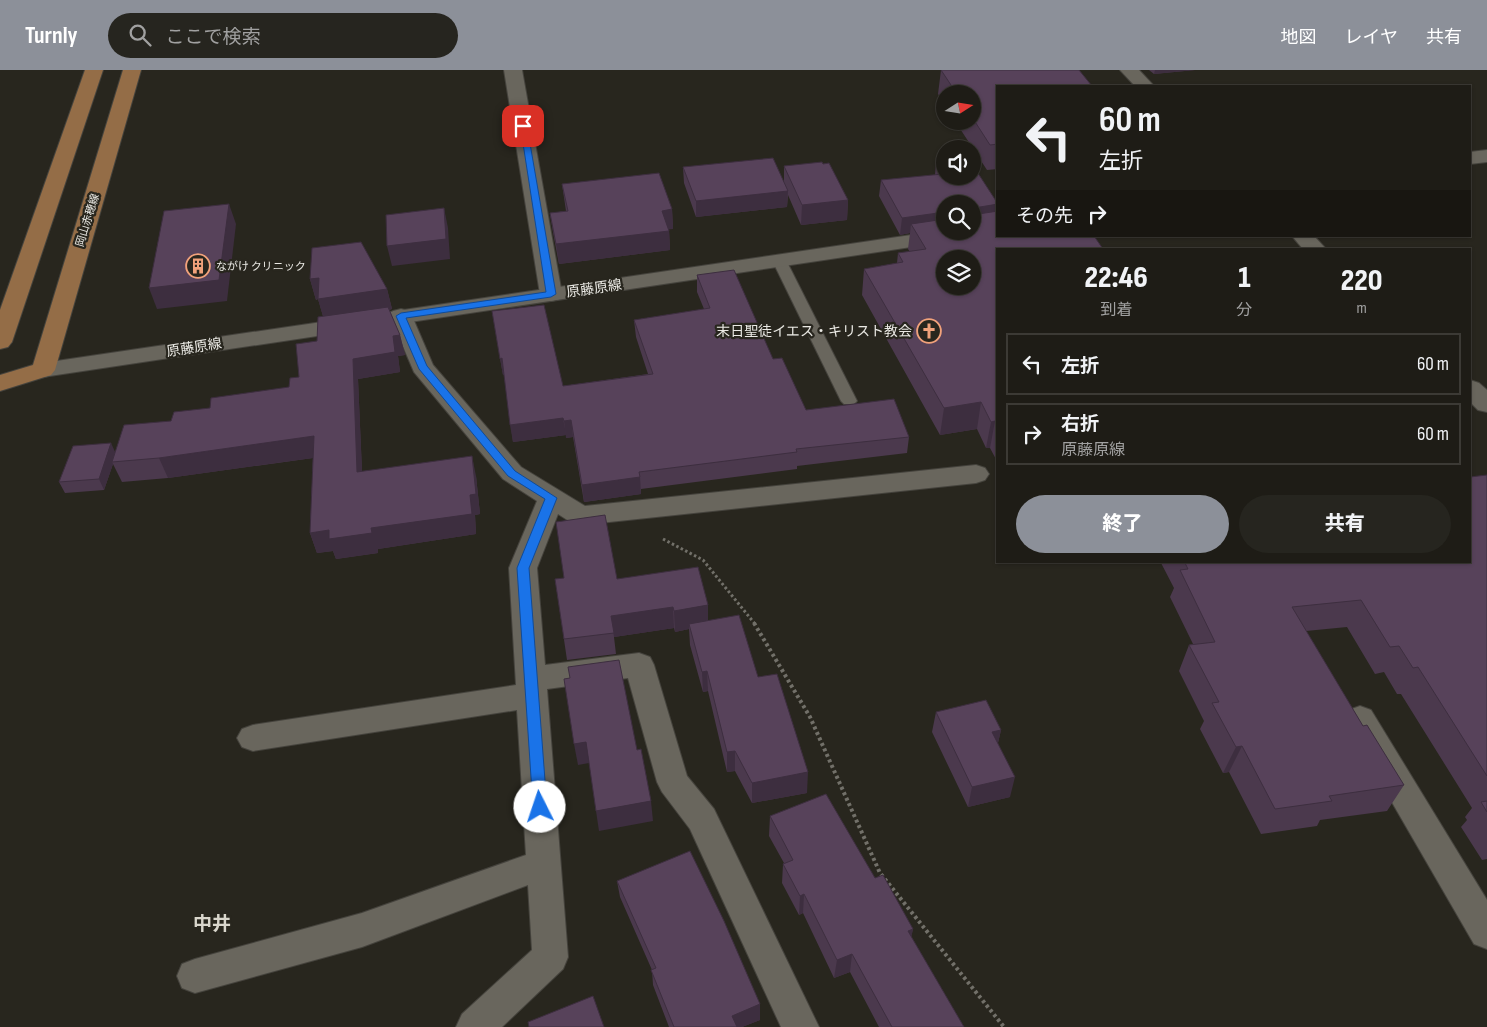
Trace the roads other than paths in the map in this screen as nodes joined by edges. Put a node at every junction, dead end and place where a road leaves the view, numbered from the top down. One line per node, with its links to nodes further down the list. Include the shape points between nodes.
1 (94, 70): 14 (main road)
2 (132, 70): 16 (main road, 岡山赤穂線)
3 (513, 70): 12 (street)
4 (1129, 70): 5 (street)
5 (1144, 85)
6 (1487, 156): 7 (street)
7 (1471, 158)
8 (996, 228): 11 (street, 原藤原線)
9 (1303, 237): 10 (street)
10 (1315, 248)
11 (778, 260): 12 (street, 原藤原線); 19 (lane)
12 (551, 294): 13 (street, 原藤原線)
13 (401, 316): 16 (street, 原藤原線); 22 (street, via 422,367 512,473)
14 (0, 342)
15 (0, 364): 16 (main road)
16 (43, 370): 17 (main road)
17 (0, 383)
18 (1471, 389): 20 (street)
19 (849, 401)
20 (1487, 404)
21 (976, 474): 22 (street, via 581,516)
22 (551, 498): 23 (street, via 523,568)
23 (532, 687): 25 (street); 26 (street); 30 (street, via 639,665 673,782 702,819)
24 (1360, 719): 27 (street)
25 (253, 738)
26 (544, 864): 28 (street, via 362,930); 29 (street, via 550,957)
27 (1487, 932)
28 (195, 976)
29 (474, 1027)
30 (800, 1027)

